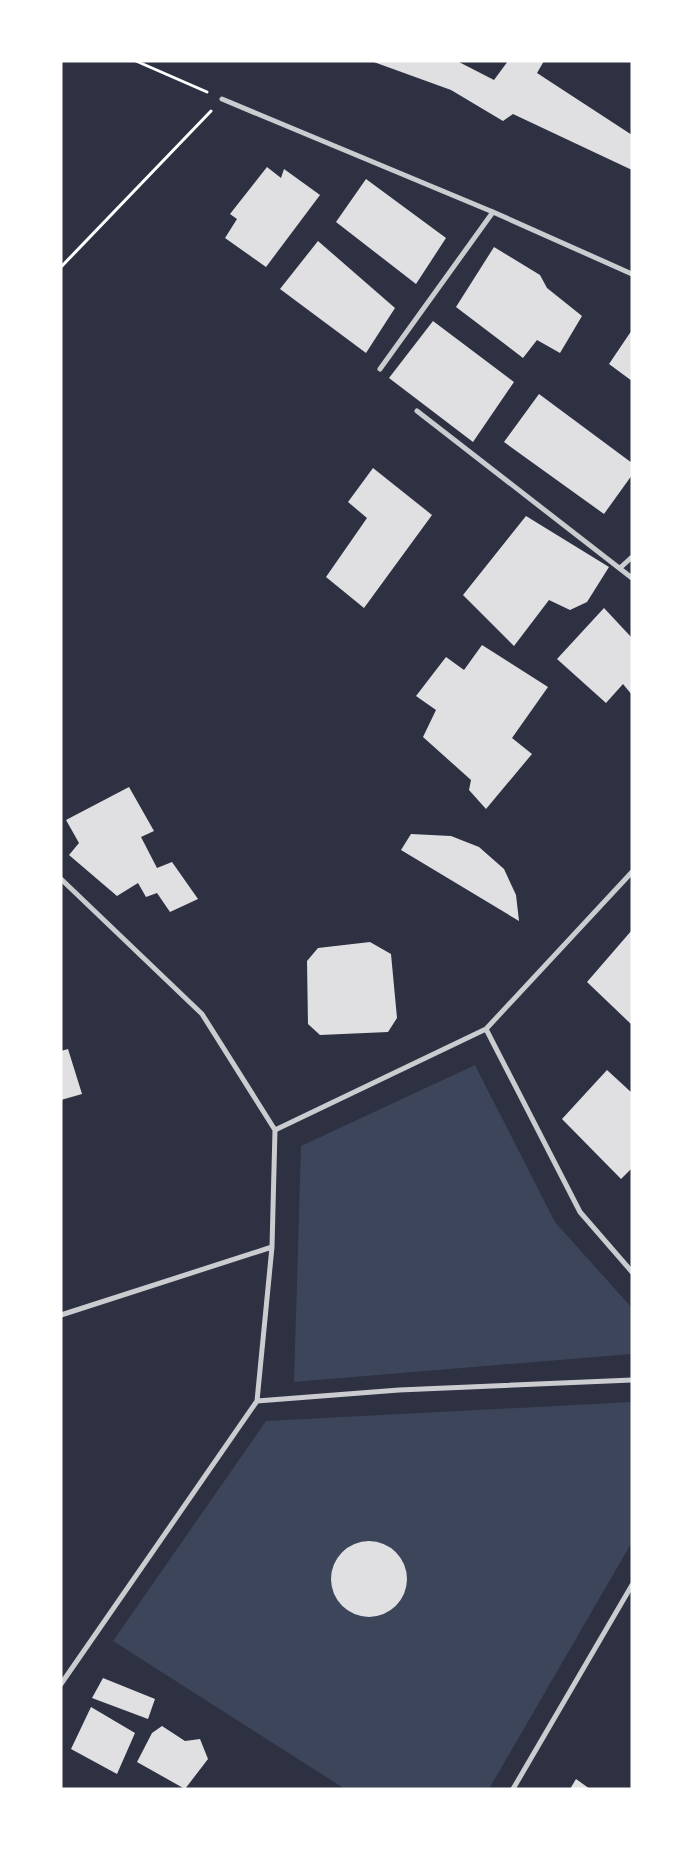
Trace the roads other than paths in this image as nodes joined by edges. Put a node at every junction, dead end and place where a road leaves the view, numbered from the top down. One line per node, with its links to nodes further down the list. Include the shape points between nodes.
1 (222, 99): 2 (street)
2 (493, 212): 3 (street); 4 (street)
3 (632, 274)
4 (380, 369)
5 (418, 411): 7 (street)
6 (632, 557): 7 (street)
7 (620, 568): 8 (street)
8 (632, 578)
9 (632, 872): 11 (street)
10 (61, 879): 12 (street, via 202,1014)
11 (486, 1029): 12 (street); 14 (street, via 580,1212)
12 (274, 1130): 13 (street)
13 (272, 1247): 15 (street); 17 (street)
14 (632, 1272)
15 (61, 1315)
16 (632, 1380): 17 (street, via 399,1390)
17 (257, 1401): 19 (street)
18 (632, 1585): 20 (street)
19 (61, 1684)
20 (513, 1789)

